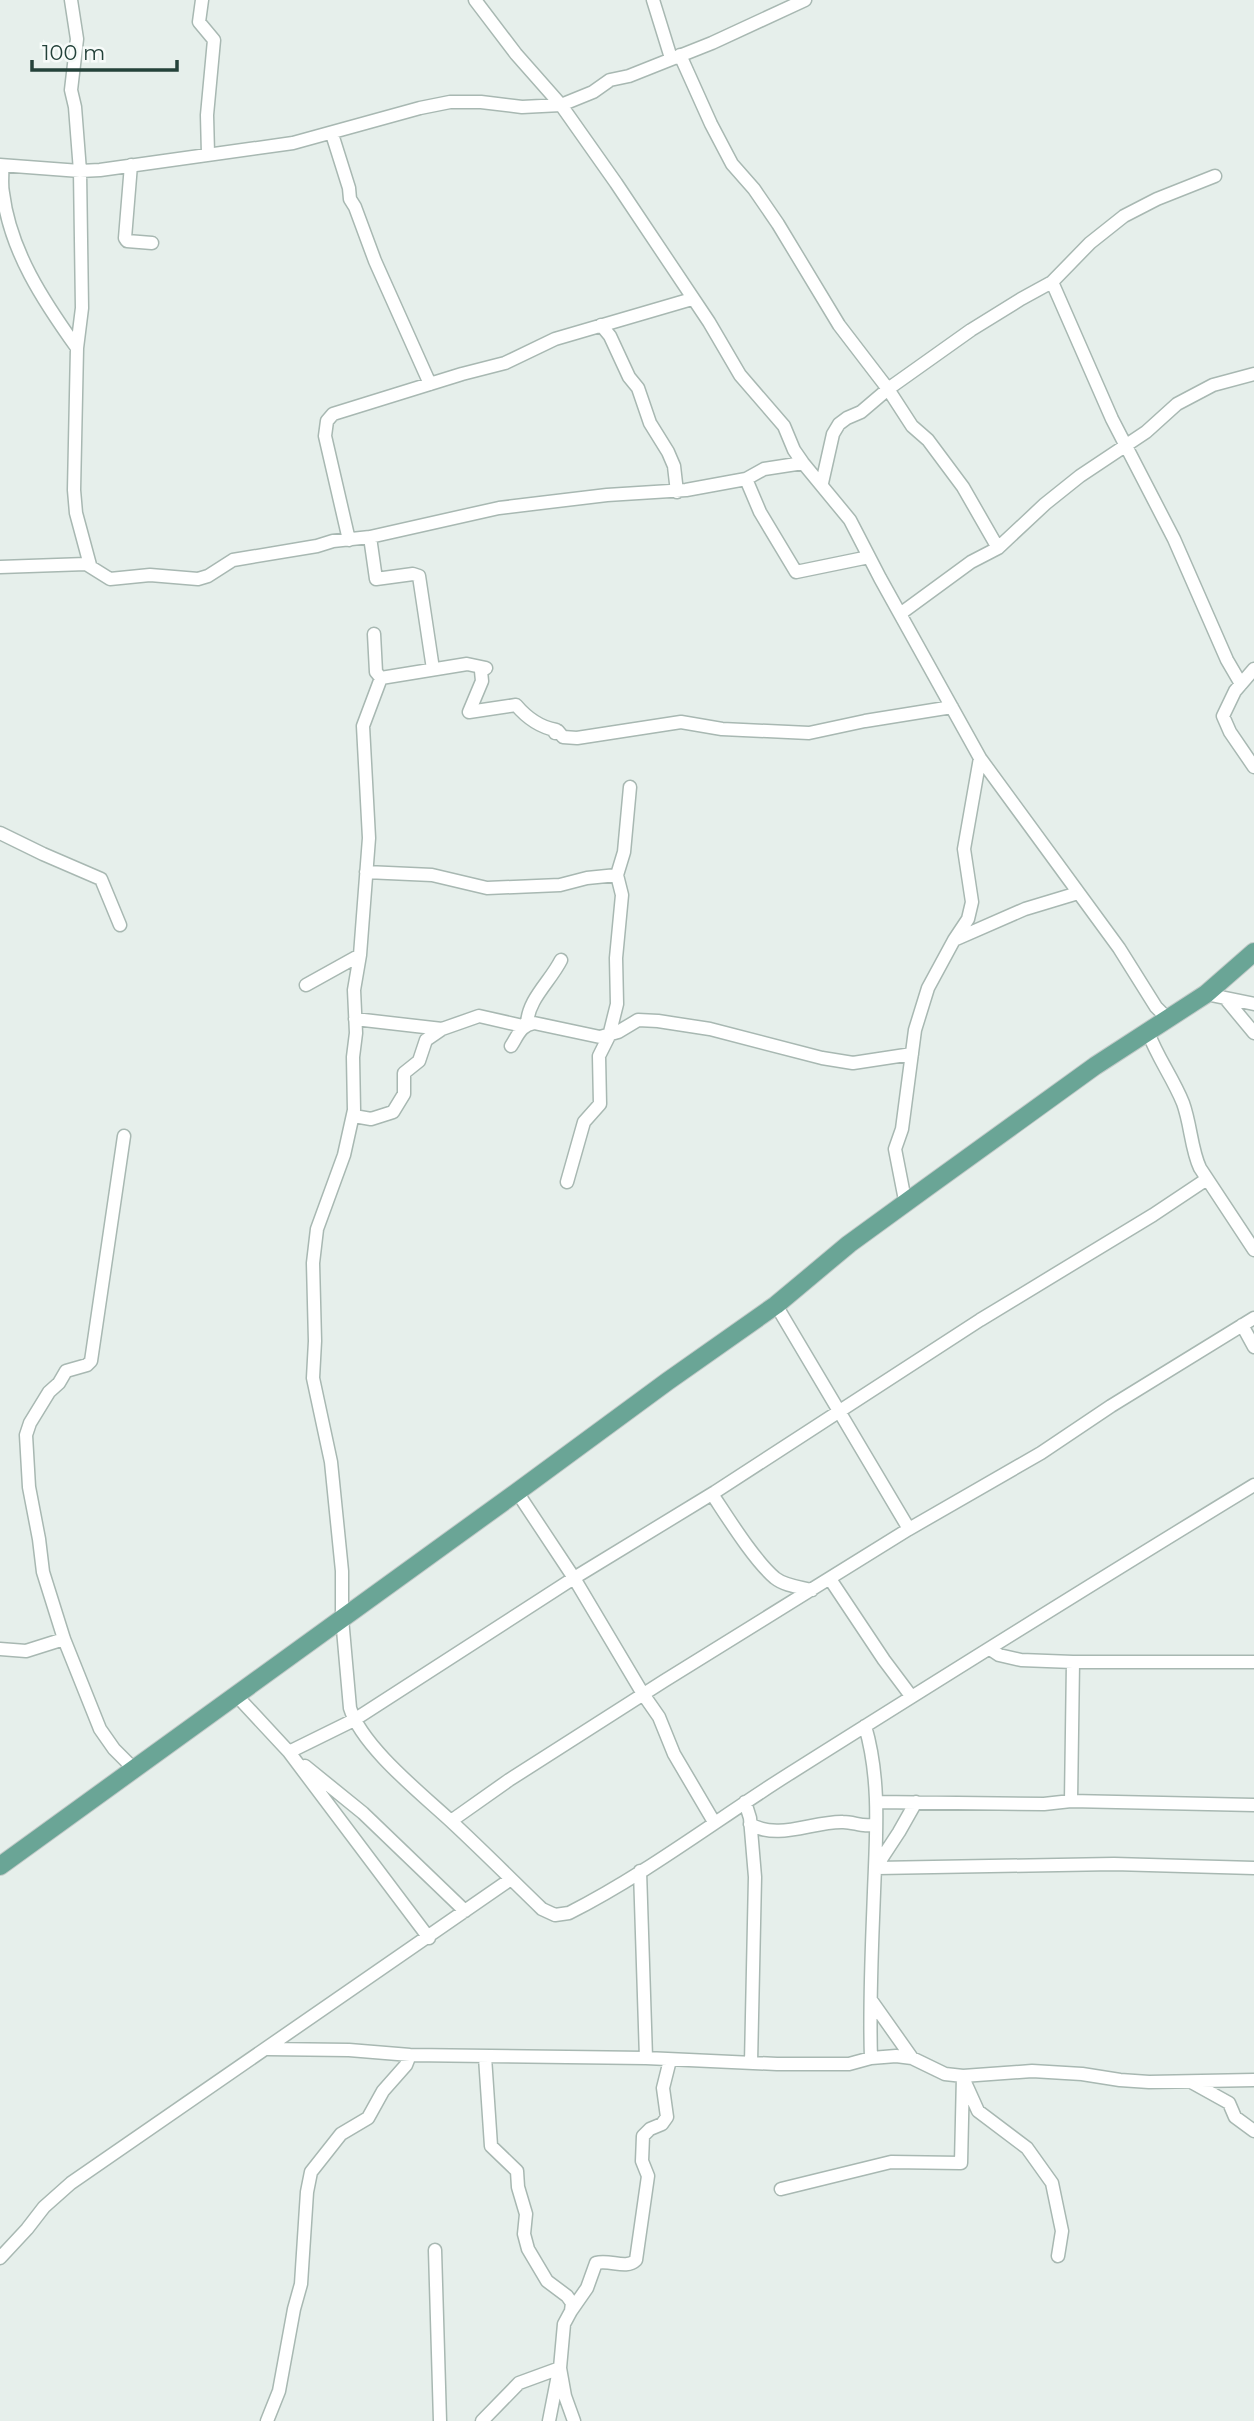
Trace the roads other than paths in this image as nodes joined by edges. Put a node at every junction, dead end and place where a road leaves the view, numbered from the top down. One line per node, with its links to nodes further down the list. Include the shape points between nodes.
1 (71, 0): 12 (street, via 76,39 71,90)
2 (202, 0): 9 (street, via 199,22 214,40)
3 (475, 0): 7 (street)
4 (653, 0): 6 (street)
5 (805, 0): 6 (street)
6 (675, 56): 7 (street); 21 (street, via 729,158 778,224 839,325)
7 (561, 105): 8 (street, via 450,102); 16 (street)
8 (332, 134): 9 (street); 20 (street, via 350,199)
9 (208, 154): 10 (street)
10 (131, 165): 12 (street); 14 (street, via 125,238)
11 (1, 166): 12 (street); 18 (street, via 5,203 20,256)
12 (80, 171): 18 (street, via 82,308)
13 (1215, 176): 15 (street, via 1124,216)
14 (152, 243)
15 (1052, 282): 21 (street, via 971,330); 22 (street)
16 (692, 299): 17 (street); 23 (street, via 740,375 784,426)
17 (601, 325): 20 (street, via 555,338 505,363); 26 (street, via 668,452)
18 (77, 348): 31 (street, via 74,489)
19 (1254, 374): 22 (street, via 1195,394)
20 (430, 384): 28 (street, via 333,414 327,421 324,436)
21 (888, 389): 25 (street, via 839,424); 29 (street, via 963,487)
22 (1125, 445): 29 (street, via 1045,504); 38 (street)
23 (803, 463): 24 (street, via 764,469); 25 (street)
24 (746, 479): 26 (street); 30 (street, via 796,572)
25 (822, 483): 30 (street, via 850,520)
26 (677, 492): 27 (street, via 499,508)
27 (370, 537): 28 (street); 36 (street, via 376,579 419,576)
28 (349, 540): 31 (street, via 233,560 208,576 191,580 150,575 110,579)
29 (998, 548): 33 (street)
30 (869, 556): 33 (street)
31 (90, 565): 32 (street)
32 (0, 567)
33 (900, 614): 39 (street)
34 (374, 634): 37 (street)
35 (1254, 669): 38 (street)
36 (433, 670): 37 (street); 39 (street, via 469,663 486,668 481,671 482,681 469,712 516,705 524,715 563,737 681,722 809,733)
37 (380, 678): 44 (street, via 363,726 369,822)
38 (1241, 684): 41 (street, via 1223,716)
39 (952, 707): 40 (street)
40 (980, 758): 46 (street); 48 (street, via 964,849 972,902 968,919)
41 (1254, 767)
42 (630, 787): 45 (street, via 624,852)
43 (0, 833): 47 (street, via 101,879)
44 (366, 872): 45 (street, via 432,875 486,888 560,885); 50 (street)
45 (617, 875): 62 (street, via 622,895 617,1004)
46 (1078, 893): 48 (street); 57 (street)
47 (120, 925)
48 (954, 940): 64 (street, via 929,988)
49 (1254, 952): 53 (main road)
50 (360, 955): 52 (street); 56 (street)
51 (561, 960): 58 (street, via 528,1010)
52 (306, 985)
53 (1206, 993): 54 (street); 57 (main road)
54 (1225, 998): 55 (street); 61 (street)
55 (1254, 1004)
56 (355, 1019): 59 (street); 65 (street)
57 (1168, 1019): 60 (main road)
58 (525, 1025): 59 (street, via 479,1016); 62 (street); 63 (street)
59 (442, 1029): 65 (street, via 426,1040 419,1061 404,1073 404,1094 393,1112 371,1119)
60 (1148, 1032): 67 (street, via 1182,1101 1194,1156); 69 (main road)
61 (1254, 1033)
62 (609, 1036): 64 (street, via 641,1020 710,1029 838,1062 863,1063); 68 (street, via 599,1056 600,1104 584,1122)
63 (511, 1046)
64 (912, 1054): 69 (street, via 895,1149)
65 (354, 1116): 82 (street, via 317,1229 313,1263 313,1378 331,1462)
66 (124, 1136): 83 (street, via 91,1361 66,1371 27,1432 29,1487 43,1572)
67 (1207, 1179): 70 (street); 74 (street)
68 (567, 1182)
69 (908, 1202): 71 (main road)
70 (1254, 1250)
71 (776, 1305): 74 (street); 76 (main road)
72 (1248, 1322): 73 (street); 78 (street, via 1041,1453)
73 (1254, 1347)
74 (839, 1412): 77 (street); 78 (street)
75 (1254, 1485): 85 (street)
76 (517, 1492): 79 (street); 82 (main road)
77 (712, 1494): 79 (street); 81 (street, via 776,1578)
78 (909, 1529): 80 (street)
79 (574, 1578): 89 (street); 91 (street)
80 (830, 1579): 81 (street); 90 (street)
81 (812, 1590): 89 (street)
82 (342, 1618): 88 (main road); 91 (street)
83 (64, 1639): 84 (street, via 26,1651); 94 (street, via 100,1729)
84 (0, 1649)
85 (990, 1649): 86 (street, via 1021,1660); 90 (street)
86 (1073, 1662): 87 (street); 95 (street)
87 (1254, 1662)
88 (236, 1695): 93 (street); 94 (main road)
89 (643, 1695): 100 (street); 101 (street)
90 (911, 1696): 92 (street)
91 (354, 1720): 93 (street); 100 (street, via 387,1761)
92 (865, 1726): 96 (street); 97 (street, via 874,1759)
93 (290, 1751): 109 (street, via 363,1813); 110 (street)
94 (133, 1768): 104 (main road)
95 (1071, 1801): 98 (street); 99 (street)
96 (745, 1802): 101 (street); 102 (street)
97 (876, 1802): 98 (street); 103 (street)
98 (916, 1802): 105 (street)
99 (1254, 1805)
100 (451, 1821): 108 (street)
101 (714, 1822): 107 (street)
102 (750, 1824): 103 (street, via 764,1830 842,1822); 119 (street, via 755,1877)
103 (876, 1824): 105 (street)
104 (0, 1866)
105 (877, 1866): 106 (street); 111 (street)
106 (1254, 1868)
107 (640, 1871): 108 (street, via 563,1914 548,1914); 115 (street)
108 (511, 1880): 109 (street)
109 (466, 1912): 110 (street)
110 (429, 1938): 112 (street)
111 (870, 2000): 116 (street); 117 (street)
112 (268, 2049): 113 (street); 127 (street, via 71,2183)
113 (410, 2055): 114 (street); 130 (street, via 368,2118 341,2134 311,2172 301,2284 279,2391)
114 (485, 2057): 115 (street); 128 (street, via 491,2146 517,2171 528,2249 547,2281 571,2301)
115 (646, 2058): 118 (street)
116 (871, 2058): 117 (street); 119 (street, via 849,2064)
117 (912, 2058): 120 (street, via 945,2074)
118 (670, 2060): 119 (street); 128 (street, via 663,2088 667,2117 643,2137 642,2161 648,2176 636,2259 627,2265 596,2263 587,2288)
119 (751, 2063)
120 (963, 2076): 122 (street, via 1031,2071); 124 (street, via 961,2163 891,2162); 126 (street, via 978,2111 1027,2148 1052,2183 1062,2231)
121 (1254, 2080): 122 (street)
122 (1189, 2082): 123 (street, via 1229,2103 1235,2117)
123 (1254, 2131)
124 (781, 2189)
125 (435, 2250): 131 (street)
126 (1058, 2256)
127 (0, 2258)
128 (571, 2311): 129 (street, via 564,2324)
129 (560, 2368): 132 (street, via 519,2383); 133 (street); 134 (street)
130 (267, 2421)
131 (440, 2421)
132 (482, 2421)
133 (549, 2421)
134 (574, 2421)

